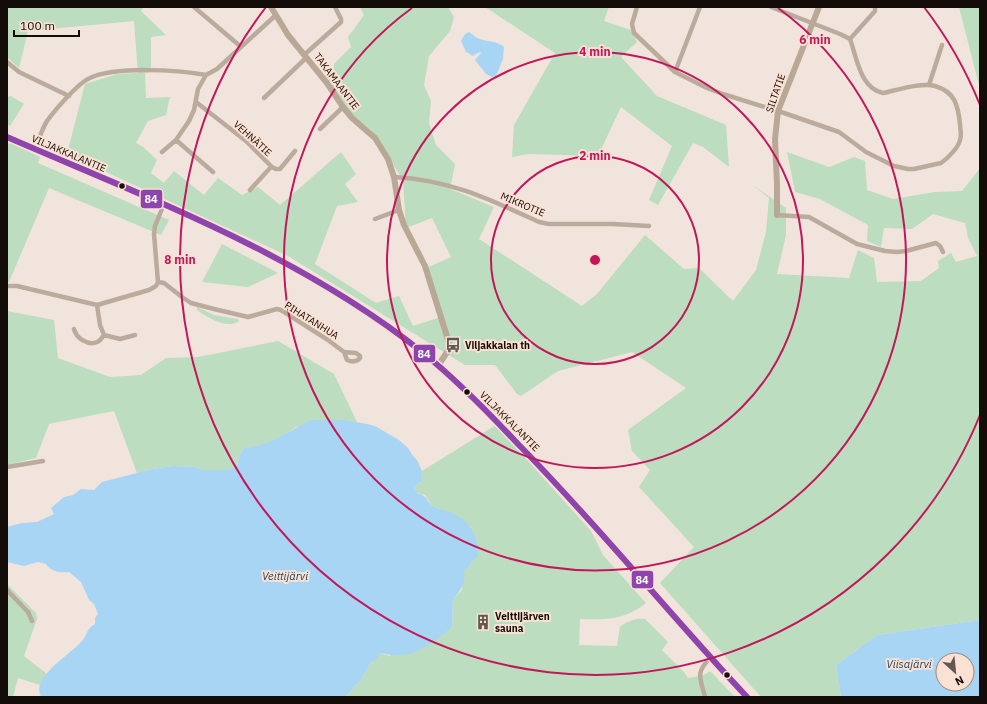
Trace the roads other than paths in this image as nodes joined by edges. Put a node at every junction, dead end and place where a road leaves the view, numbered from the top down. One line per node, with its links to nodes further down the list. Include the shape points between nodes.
1 (194, 7): 13 (street)
2 (271, 7): 9 (street, TAKAMAANTIE)
3 (335, 7): 14 (street, via 341,22)
4 (637, 7): 16 (street, via 632,24 634,33)
5 (700, 7): 16 (street)
6 (771, 7): 10 (street)
7 (819, 7): 10 (street, SILTATIE)
8 (875, 7): 11 (street)
9 (276, 15): 13 (street); 14 (street, TAKAMAANTIE)
10 (813, 23): 11 (street); 23 (street, SILTATIE)
11 (850, 39): 18 (street, via 864,78 874,90 883,93)
12 (942, 44): 18 (street)
13 (240, 46): 17 (street, via 217,69)
14 (305, 56): 20 (street); 22 (street, TAKAMAANTIE)
15 (7, 62): 19 (street, via 19,72)
16 (675, 72): 23 (street, via 707,88)
17 (206, 76): 19 (street, via 175,71 120,71 91,77); 21 (street, via 198,89)
18 (929, 85): 23 (street, via 941,89 953,98 957,106 960,141 941,163 914,169 894,166 866,152 839,132)
19 (69, 96): 27 (street, via 46,122)
20 (264, 98)
21 (196, 102): 26 (street, via 189,121); 30 (street, VEHNÄTIE, via 246,141)
22 (343, 107): 24 (street); 32 (street, TAKAMAANTIE, via 375,138 388,158)
23 (778, 111): 36 (street, SILTATIE, via 775,138)
24 (320, 129)
25 (7, 137): 27 (street, VILJAKKALANTIE)
26 (176, 140): 28 (street); 31 (street)
27 (35, 150): 34 (street, VILJAKKALANTIE)
28 (162, 152)
29 (295, 152): 30 (street, VEHNÄTIE, via 280,169)
30 (271, 167): 33 (street)
31 (213, 172)
32 (394, 177): 35 (street, TAKAMAANTIE); 38 (street, MIKROTIE, via 417,178 446,184 549,224)
33 (250, 190)
34 (164, 204): 40 (street, via 154,234); 47 (street, VILJAKKALANTIE, via 244,242 316,281 408,341)
35 (399, 210): 37 (street); 47 (street, TAKAMAANTIE, via 425,266 449,342 449,349)
36 (777, 215): 39 (street, via 809,217 850,241 866,246 897,252 936,243)
37 (375, 219)
38 (649, 226)
39 (943, 252)
40 (158, 282): 42 (street, via 149,290); 46 (street, PIHATANHUA, via 164,282 191,303 248,317 276,309 281,310)
41 (9, 286): 42 (street)
42 (97, 305): 44 (street)
43 (74, 329): 44 (street, via 78,338 94,343)
44 (104, 335): 45 (street, via 120,339)
45 (134, 335)
46 (344, 352)
47 (438, 366): 52 (street, VILJAKKALANTIE, via 524,449)
48 (43, 461): 49 (street)
49 (7, 467)
50 (7, 590): 51 (street, via 28,612)
51 (32, 621)
52 (711, 657): 53 (street, via 700,669); 54 (street, VILJAKKALANTIE)
53 (705, 697)
54 (747, 697)

